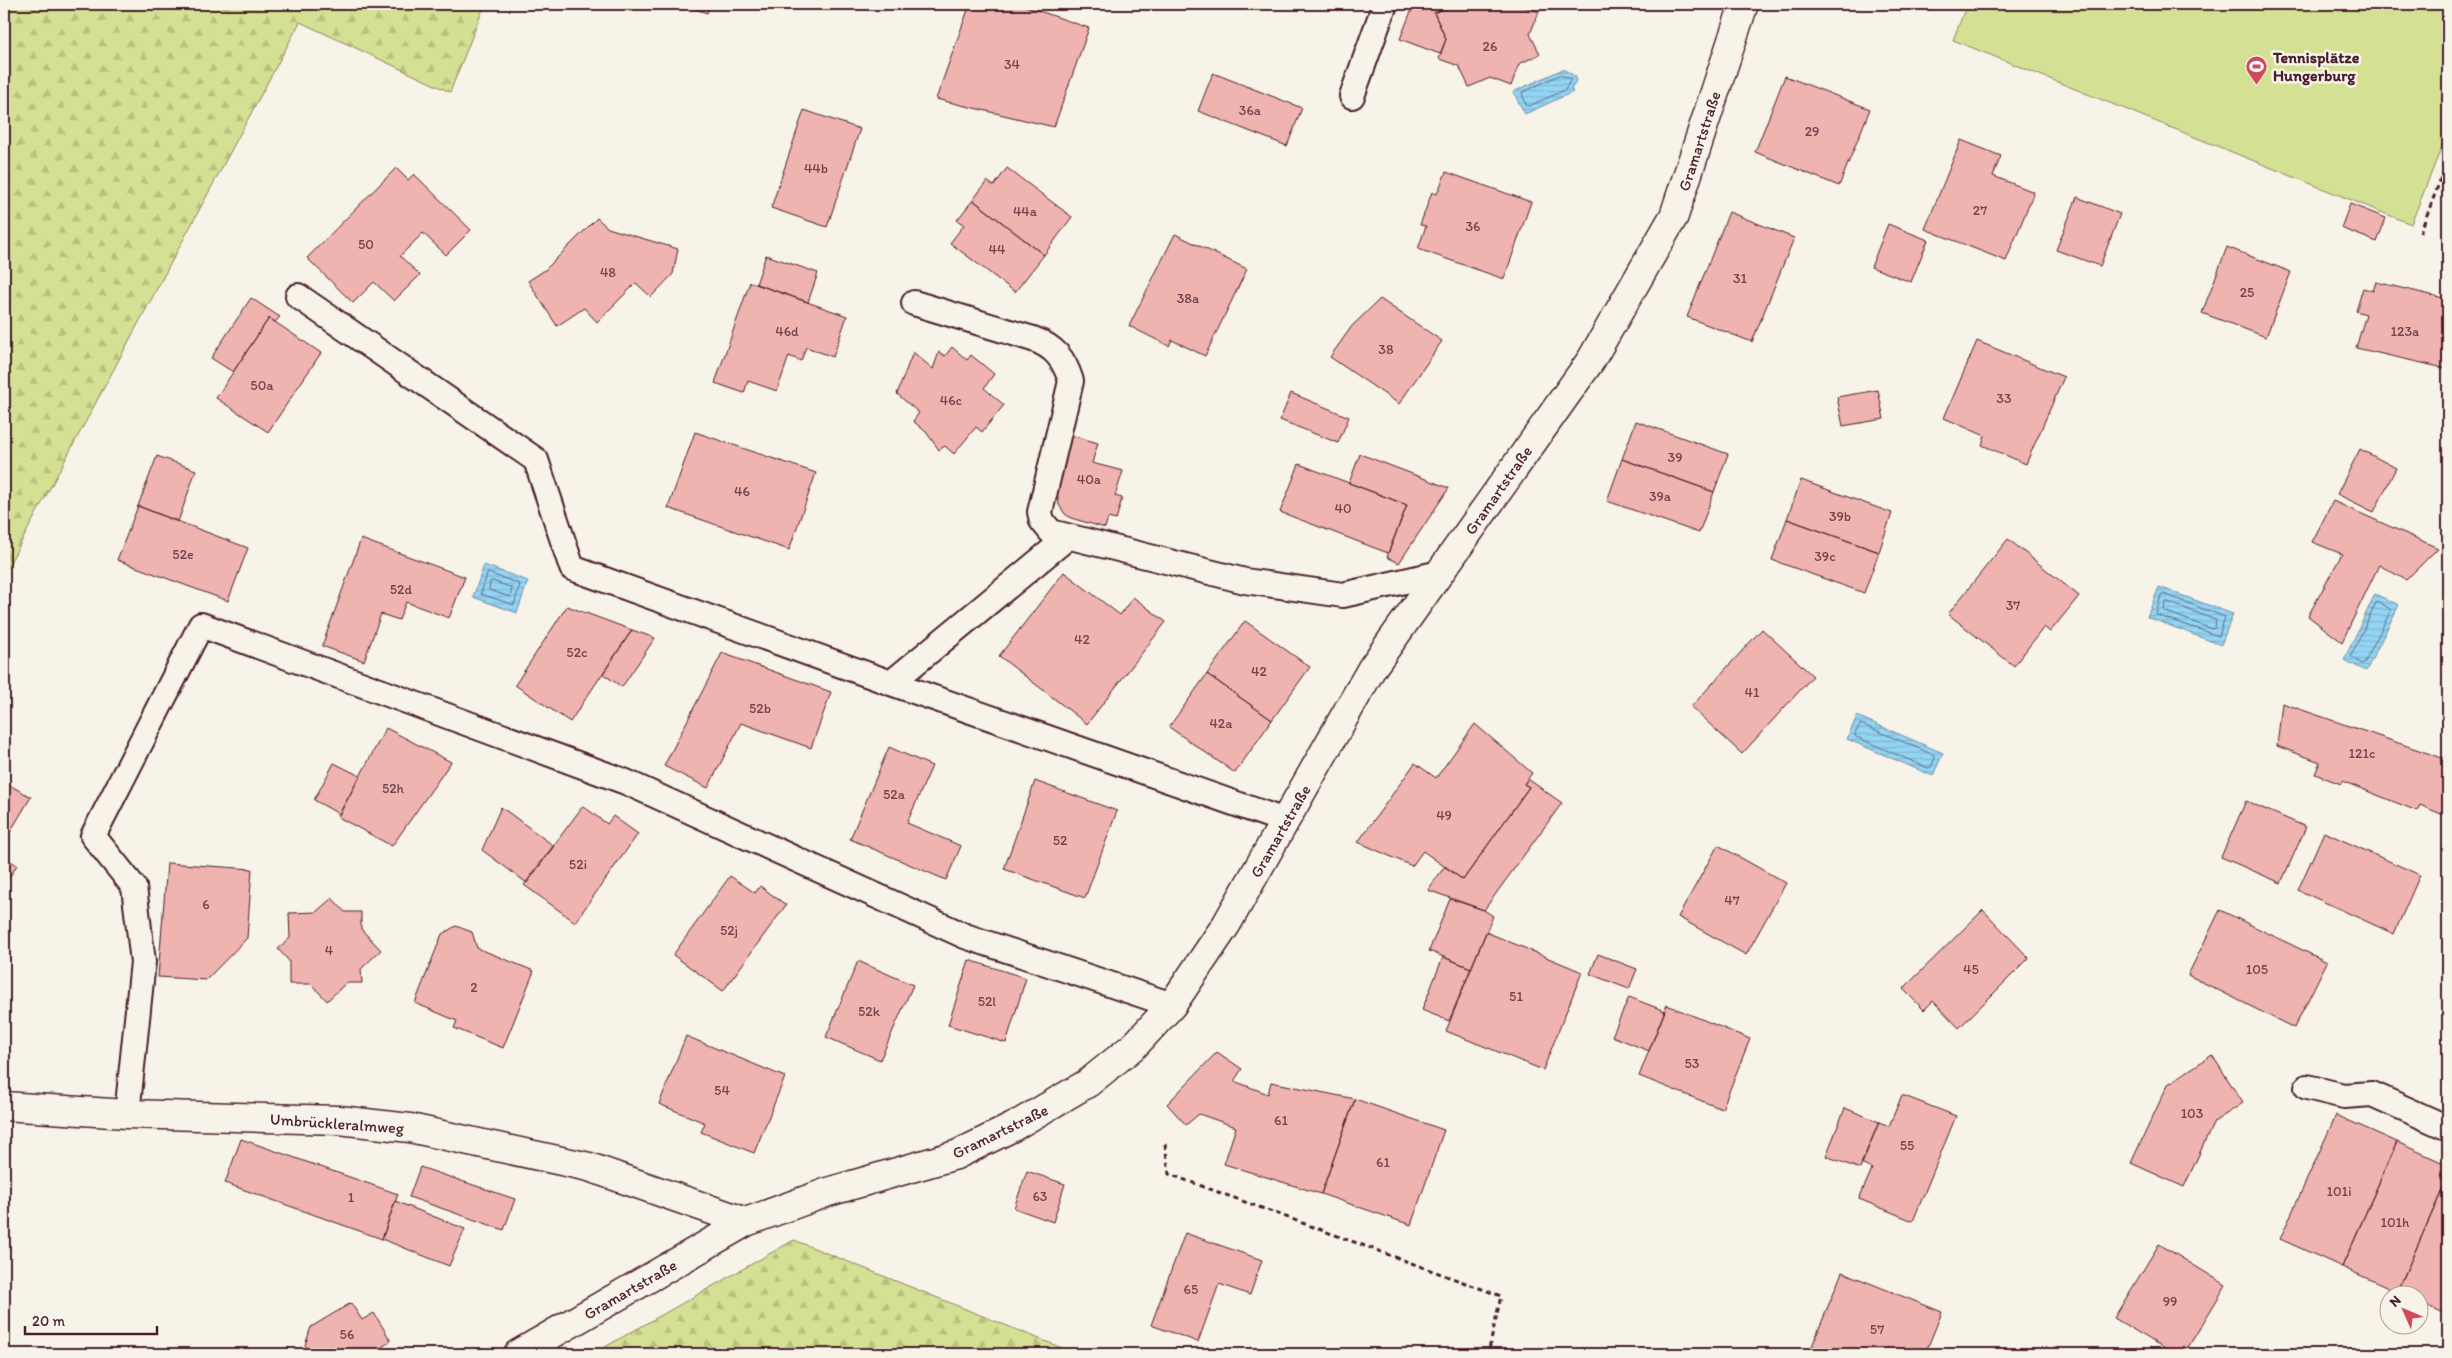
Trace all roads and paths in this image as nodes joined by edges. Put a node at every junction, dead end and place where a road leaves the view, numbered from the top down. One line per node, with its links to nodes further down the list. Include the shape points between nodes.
1 (1385, 4): 3 (lane)
2 (1744, 4): 9 (street, Gramartstraße, via 1674,216 1591,360)
3 (1352, 96)
4 (2448, 160): 5 (path)
5 (2420, 233)
6 (298, 296): 10 (lane, via 536,460 572,568)
7 (914, 303): 8 (lane, via 1047,344 1063,360 1071,381 1040,512 1046,527)
8 (1068, 538): 9 (lane, via 1245,581 1343,595); 10 (lane)
9 (1440, 574): 11 (street, Gramartstraße, via 1372,668)
10 (890, 683): 11 (lane)
11 (1285, 821): 12 (street, Gramartstraße, via 1226,925)
12 (1172, 1005): 15 (lane, via 965,936 626,782 201,625 93,836 134,887 143,962); 18 (street, Gramartstraße, via 1135,1045 1088,1083 1014,1127 956,1155 828,1192)
13 (2308, 1087): 16 (lane, via 2344,1096 2372,1094)
14 (4, 1106): 15 (street, Umbrückleralmweg)
15 (127, 1114): 18 (street, Umbrückleralmweg, via 339,1120 410,1128 589,1167)
16 (2448, 1128)
17 (1165, 1144): 20 (path, via 1169,1174 1500,1296)
18 (746, 1222): 19 (street, Gramartstraße)
19 (518, 1354)
20 (1488, 1354)

